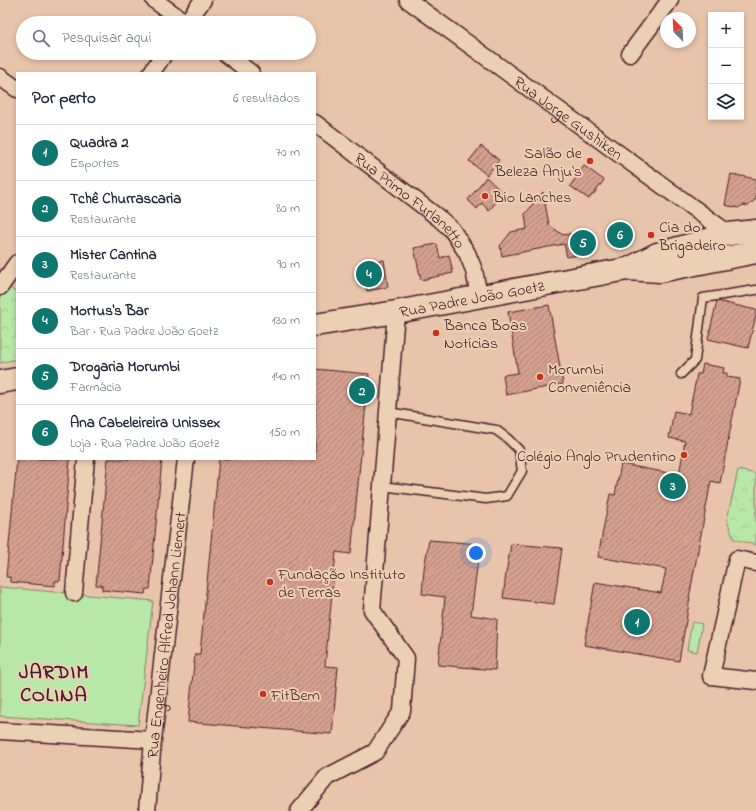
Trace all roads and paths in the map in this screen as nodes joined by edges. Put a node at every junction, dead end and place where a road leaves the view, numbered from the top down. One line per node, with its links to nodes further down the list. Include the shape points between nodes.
1 (154, 0): 5 (street)
2 (202, 0): 6 (street)
3 (408, 0): 16 (street, Rua Jorge Gushiken)
4 (670, 0): 7 (street)
5 (176, 16)
6 (191, 16)
7 (630, 54)
8 (160, 60): 10 (street)
9 (234, 60): 11 (street)
10 (152, 72)
11 (250, 72)
12 (0, 77): 13 (street)
13 (16, 88)
14 (316, 124): 20 (street, Rua Primo Furlanetto, via 452,230 474,270)
15 (756, 231): 16 (street, Rua Padre João Goetz)
16 (729, 234): 18 (street, Rua Padre João Goetz, via 657,254)
17 (756, 252): 18 (street, Rua Padre João Goetz, via 660,271)
18 (627, 269): 20 (street, Rua Padre João Goetz)
19 (756, 290): 23 (lane, via 703,298 695,360)
20 (479, 296): 21 (street, Rua Padre João Goetz)
21 (396, 312): 22 (street, Rua Padre João Goetz); 26 (street)
22 (318, 322)
23 (681, 374)
24 (16, 379): 25 (street)
25 (0, 382)
26 (388, 412): 29 (street); 29 (lane, via 496,430 519,450 522,471 507,496 486,499)
27 (86, 460): 31 (street)
28 (186, 460): 34 (street, Rua Engenheiro Alfred Johann Liemert)
29 (382, 486): 36 (street, via 372,610 406,658 402,711 375,752 327,777)
30 (756, 563): 32 (street, via 737,559 711,676)
31 (74, 593)
32 (756, 681)
33 (0, 731): 34 (street)
34 (153, 740): 35 (street, Rua Engenheiro Alfred Johann Liemert)
35 (147, 811)
36 (299, 811)

